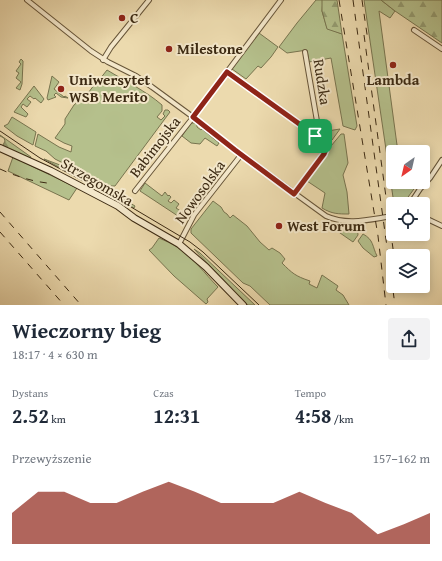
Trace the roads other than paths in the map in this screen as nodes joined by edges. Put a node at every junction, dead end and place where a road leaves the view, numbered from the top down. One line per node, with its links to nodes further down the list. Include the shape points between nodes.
1 (27, 0): 7 (street)
2 (149, 0): 7 (street, via 111,47)
3 (281, 0): 8 (street, Babimojska)
4 (414, 30): 5 (street)
5 (442, 49)
6 (305, 52): 10 (street, Rudzka, via 318,131)
7 (104, 60): 9 (street, via 144,82)
8 (227, 72): 9 (street, Babimojska); 10 (street)
9 (193, 117): 12 (street); 14 (street, Babimojska)
10 (315, 136): 15 (street, via 327,148)
11 (0, 148): 20 (main road, Strzegomska, via 44,167 118,206)
12 (241, 155): 15 (street); 20 (street, Nowosolska, via 194,215)
13 (442, 160): 16 (street)
14 (135, 191)
15 (294, 194): 17 (street, via 326,216 338,220 360,221)
16 (415, 197)
17 (386, 217)
18 (430, 220): 19 (street)
19 (442, 226)
20 (179, 244): 21 (main road, Strzegomska)
21 (243, 305)

